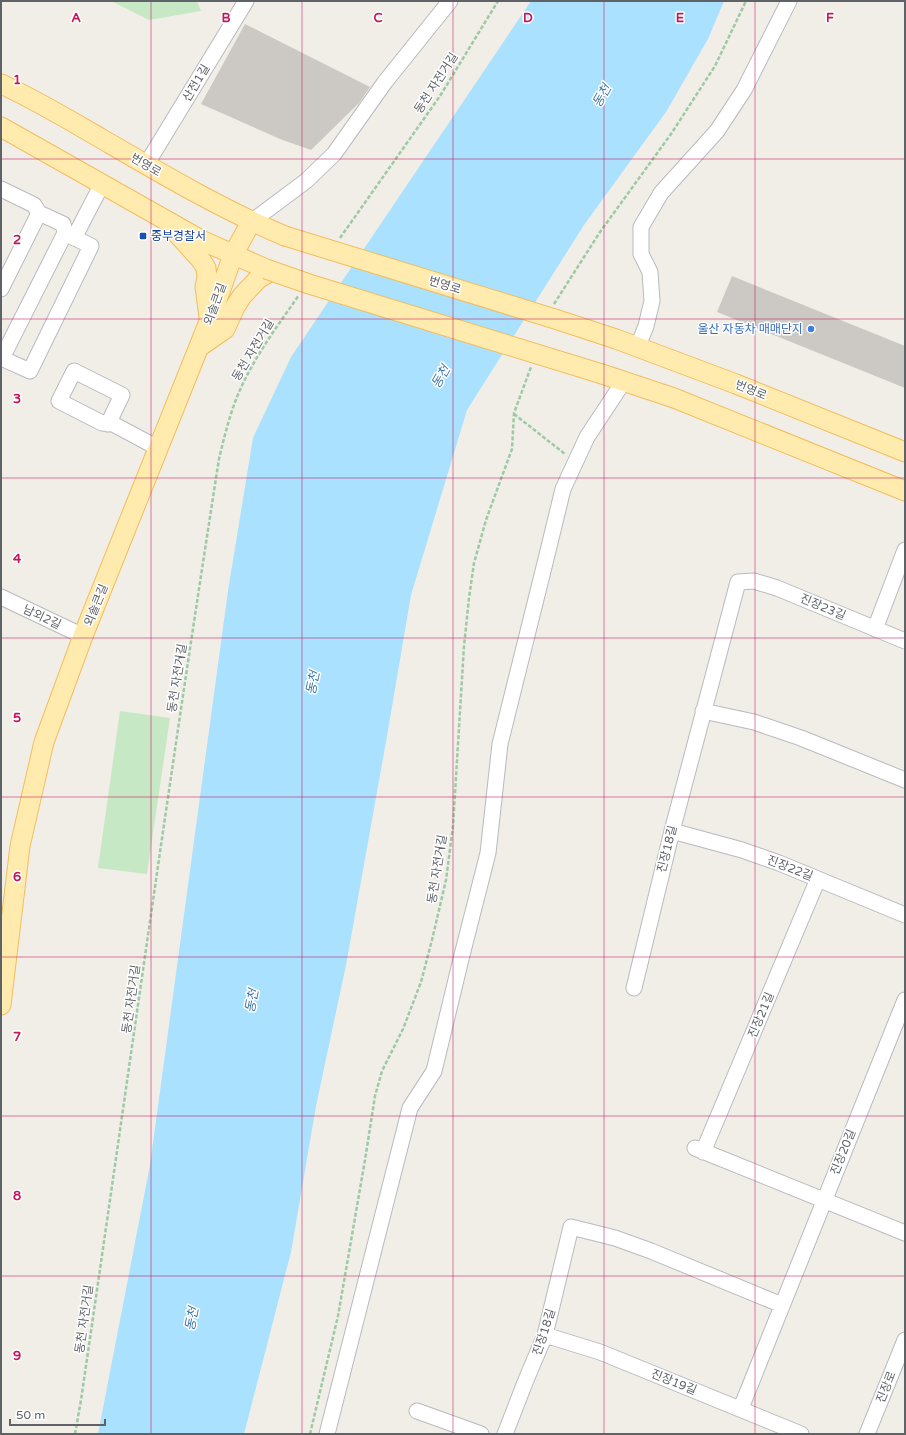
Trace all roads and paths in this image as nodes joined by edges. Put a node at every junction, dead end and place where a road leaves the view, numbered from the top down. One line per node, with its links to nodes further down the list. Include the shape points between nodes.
1 (246, 1): 8 (street, 산전1길)
2 (450, 1): 13 (street, via 385,82 334,154 306,181)
3 (498, 1): 15 (path, 동천 자전거길, via 440,96)
4 (746, 1): 20 (path, via 711,72 671,134 600,232)
5 (789, 1): 22 (street, via 744,90 716,131 661,193 641,227 641,254 650,272 652,301)
6 (1, 84): 8 (main road, 번영로)
7 (1, 127): 9 (main road)
8 (146, 165): 13 (main road, 번영로)
9 (102, 184): 12 (main road); 14 (street)
10 (1, 189): 11 (street, via 34,205)
11 (39, 212): 14 (street, via 63,224); 18 (street)
12 (165, 220): 16 (main road); 21 (main road, via 206,268 205,288)
13 (251, 222): 16 (main road, 외솔큰길); 22 (main road, 번영로, bridge, via 285,236)
14 (70, 235): 24 (street); 24 (street, via 91,246 30,371)
15 (337, 242)
16 (233, 255): 17 (main road); 21 (main road, 외솔큰길)
17 (268, 270): 23 (main road, via 234,307 225,330); 26 (main road, bridge)
18 (1, 289)
19 (300, 293): 54 (path, 동천 자전거길, via 249,372 229,420 219,459)
20 (553, 307)
21 (210, 320): 23 (main road, 외솔큰길)
22 (638, 346): 30 (main road, 번영로)
23 (199, 347): 29 (main road, 외솔큰길)
24 (2, 358)
25 (531, 366): 27 (path, 동천 자전거길)
26 (624, 381): 32 (main road, via 674,398); 56 (street, via 587,438 563,488 500,744 488,853 434,1071 410,1108)
27 (514, 413): 31 (path); 55 (path, 동천 자전거길, via 512,449 486,520 474,563 464,646 453,826 446,880 421,982 403,1030 382,1071 375,1096 338,1316)
28 (108, 424): 29 (street, via 113,424)
29 (158, 448): 37 (main road, 외솔큰길)
30 (905, 452)
31 (569, 457)
32 (905, 491)
33 (905, 550): 36 (street)
34 (738, 582): 36 (street, 진장23길, via 754,581 777,588); 39 (street, 진장18길)
35 (1, 597): 37 (street, 남외2길)
36 (875, 629): 38 (street, 진장23길)
37 (84, 636): 46 (main road, 외솔큰길, via 44,742 20,846)
38 (905, 641)
39 (703, 711): 40 (street, via 754,722 801,738); 41 (street, 진장18길)
40 (905, 780)
41 (672, 831): 42 (street, 진장22길, via 742,850); 44 (street, 진장18길)
42 (818, 879): 43 (street, 진장22길); 47 (street, 진장21길, via 699,1150)
43 (905, 915)
44 (634, 988)
45 (905, 1000): 47 (street, 진장20길)
46 (1, 1005)
47 (824, 1201): 48 (street, 진장21길); 49 (street, 진장20길)
48 (905, 1233)
49 (782, 1305): 50 (street, 진장18길, via 644,1248 571,1227); 52 (street, 진장20길)
50 (545, 1335): 52 (street, 진장19길, via 600,1352); 58 (street, 진장18길)
51 (905, 1340): 60 (street, 진장로)
52 (741, 1408): 59 (street, 진장19길)
53 (417, 1411): 57 (street)
54 (75, 1434)
55 (310, 1434)
56 (327, 1434)
57 (481, 1434)
58 (505, 1434)
59 (801, 1434)
60 (867, 1434)

